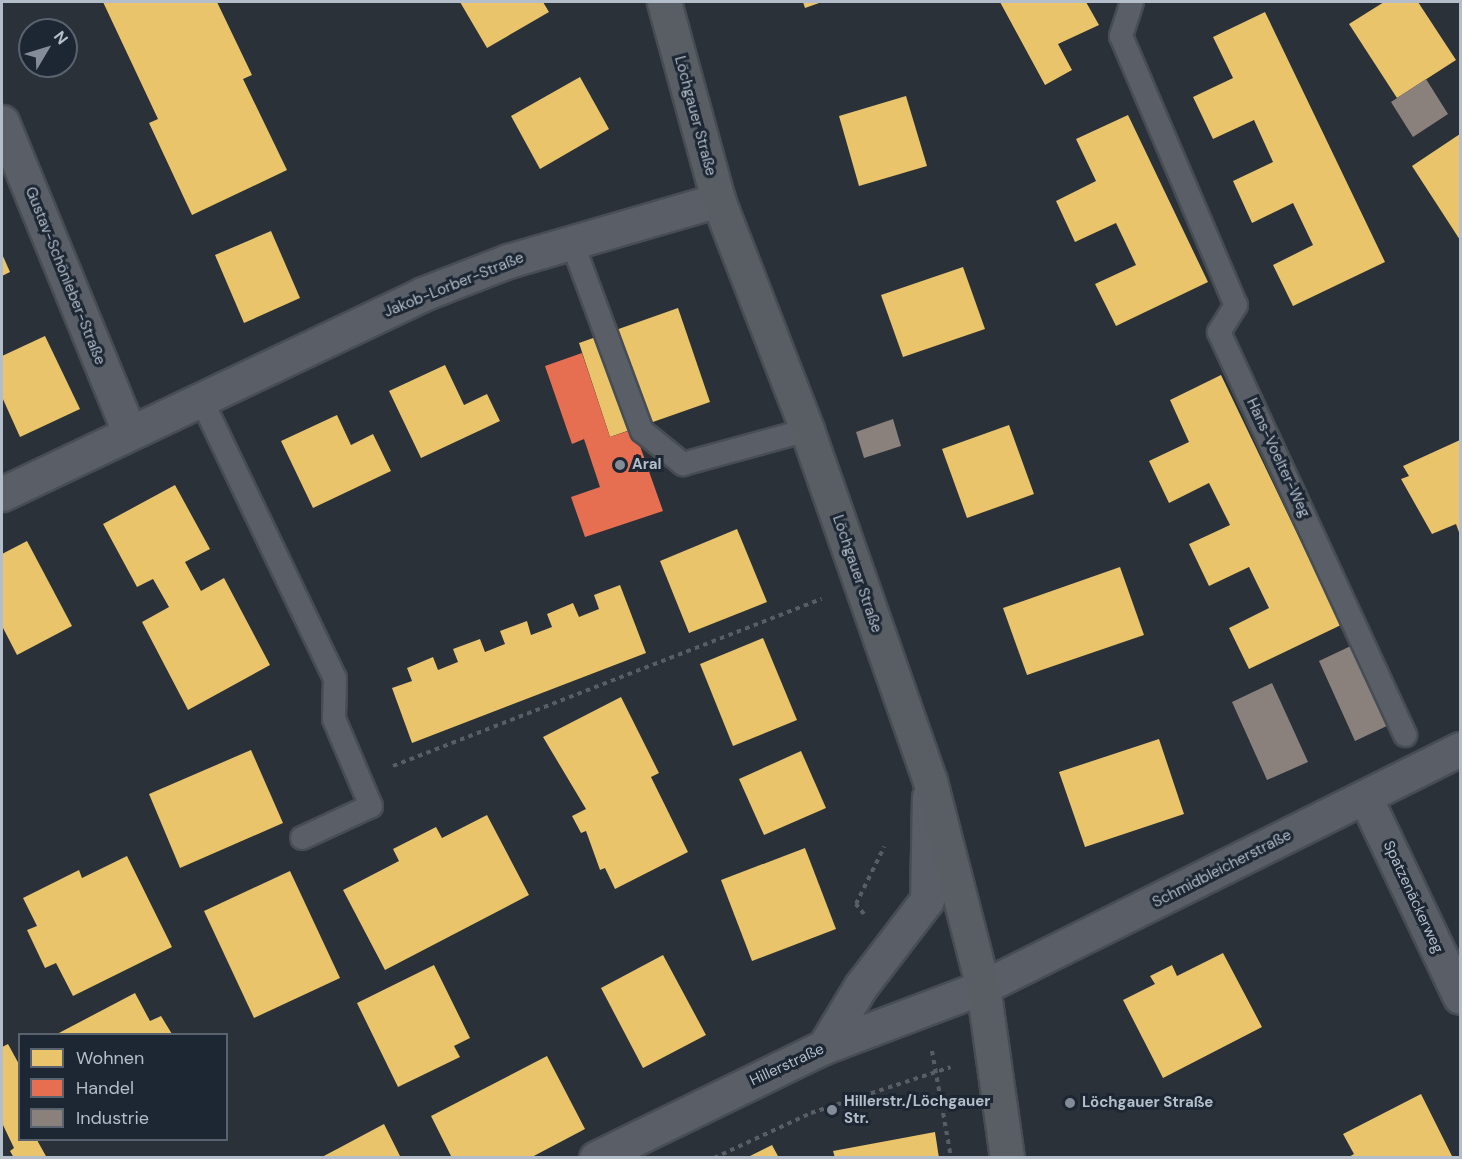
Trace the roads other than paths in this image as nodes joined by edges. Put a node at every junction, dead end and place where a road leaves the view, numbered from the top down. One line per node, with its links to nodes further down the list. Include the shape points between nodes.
1 (664, 2): 4 (main road, Löchgauer Straße)
2 (1132, 2): 10 (lane, Hans-Voelter-Weg, via 1121,36 1236,305 1219,332)
3 (2, 122): 8 (street, Gustav-Schönleber-Straße)
4 (717, 200): 5 (street, Jakob-Lorber-Straße); 7 (main road, Löchgauer Straße)
5 (572, 242): 6 (street, Jakob-Lorber-Straße, via 508,261 423,294); 7 (lane, via 642,431 683,464)
6 (202, 401): 8 (street, Jakob-Lorber-Straße); 14 (lane, via 335,678 334,719 371,806)
7 (807, 430): 12 (main road, Löchgauer Straße)
8 (129, 431): 9 (street, Jakob-Lorber-Straße)
9 (2, 494)
10 (1405, 735)
11 (1461, 749): 13 (street, Schmidbleicherstraße)
12 (930, 781): 15 (main road, Löchgauer Straße); 17 (street, via 927,900 861,986)
13 (1365, 797): 15 (street, Schmidbleicherstraße); 16 (street, Spatzenäckerweg)
14 (302, 838)
15 (983, 987): 17 (street, Hillerstraße); 19 (main road, Löchgauer Straße, via 989,1060)
16 (1461, 998)
17 (824, 1047): 18 (street, Hillerstraße)
18 (596, 1158)
19 (1007, 1158)

